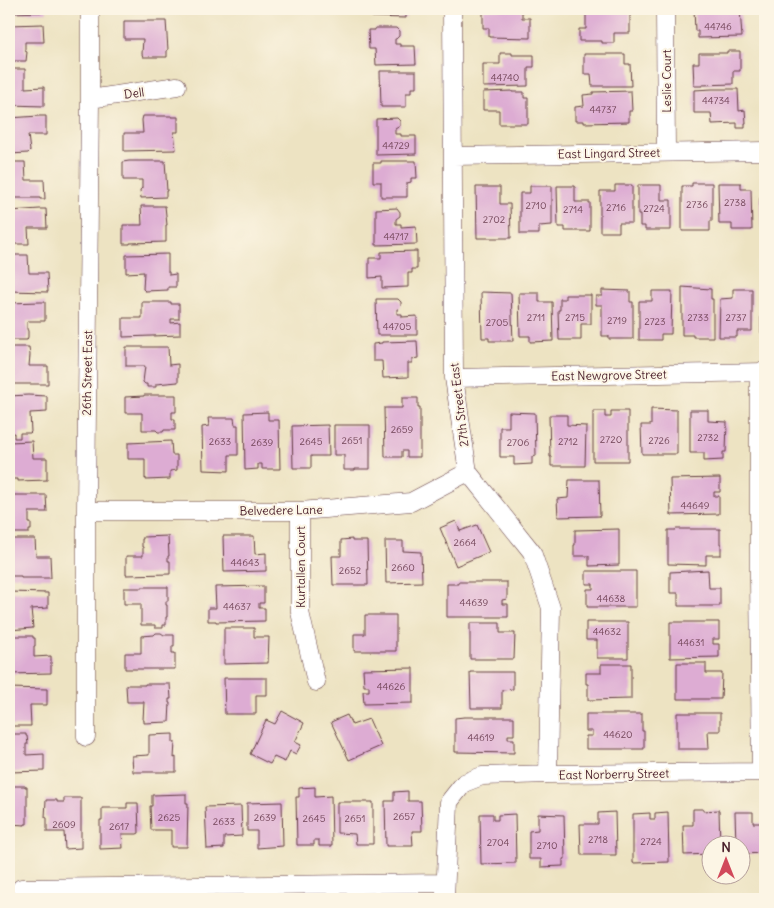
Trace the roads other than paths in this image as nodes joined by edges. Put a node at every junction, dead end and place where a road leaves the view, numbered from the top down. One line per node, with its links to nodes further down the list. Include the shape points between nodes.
1 (90, 9): 5 (street, 26th Street East)
2 (452, 9): 8 (street, 27th Street East)
3 (665, 9): 7 (street, Leslie Court)
4 (177, 86): 5 (street, Dell)
5 (90, 99): 12 (street, 26th Street East)
6 (765, 151): 7 (street, East Lingard Street)
7 (666, 152): 8 (street, East Lingard Street)
8 (453, 156): 10 (street, 27th Street East)
9 (762, 372): 10 (street, East Newgrove Street); 14 (street)
10 (454, 378): 11 (street, 27th Street East)
11 (468, 472): 13 (street, Belvedere Lane, via 411,502); 18 (street, via 532,552 552,608)
12 (86, 511): 13 (street, Belvedere Lane); 16 (street, 26th Street East)
13 (300, 511): 15 (street, Kurtallen Court, via 300,612)
14 (762, 577): 17 (street)
15 (316, 682)
16 (86, 737)
17 (763, 772): 18 (street, East Norberry Street)
18 (548, 774): 20 (street, East Norberry Street, via 482,776 464,783 449,802)
19 (21, 888): 20 (street)
20 (445, 891)

